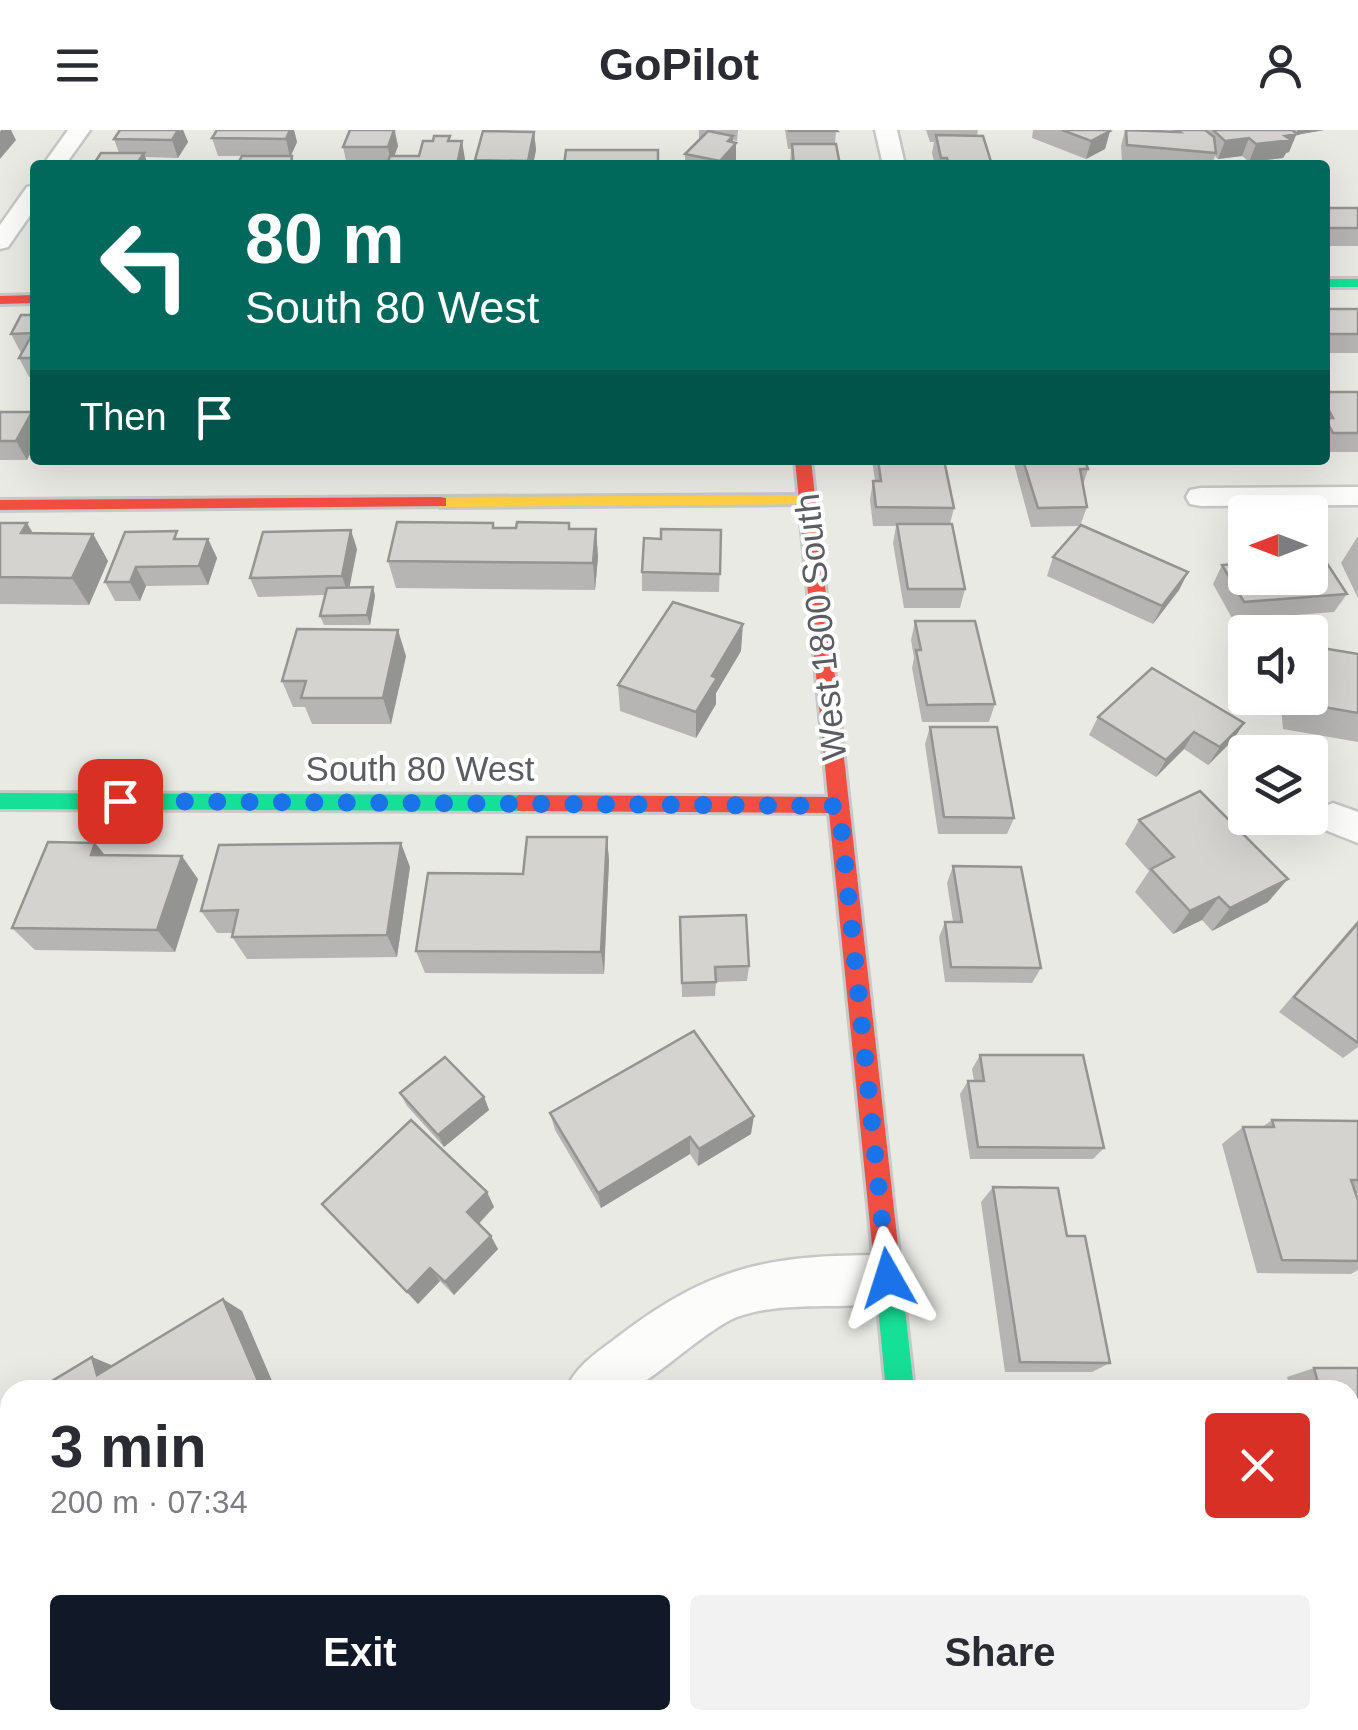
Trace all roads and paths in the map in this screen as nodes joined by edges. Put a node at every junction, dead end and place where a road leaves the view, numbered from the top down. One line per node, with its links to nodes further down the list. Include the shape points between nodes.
1 (79, 130): 3 (street)
2 (886, 130): 4 (street)
3 (58, 160)
4 (893, 160)
5 (30, 199): 6 (street)
6 (0, 242)
7 (1330, 283): 8 (street)
8 (1358, 283)
9 (0, 300): 10 (street)
10 (30, 300)
11 (804, 465): 14 (street, West 1800 South)
12 (1358, 496): 13 (street)
13 (1202, 498)
14 (807, 500): 15 (street); 17 (street, West 1800 South)
15 (0, 505)
16 (0, 801): 17 (street, South 80 West)
17 (839, 806): 18 (street, West 1800 South)
18 (888, 1278): 19 (street, via 808,1279 732,1294 666,1332); 20 (street, West 1800 South)
19 (604, 1380)
20 (899, 1380)

